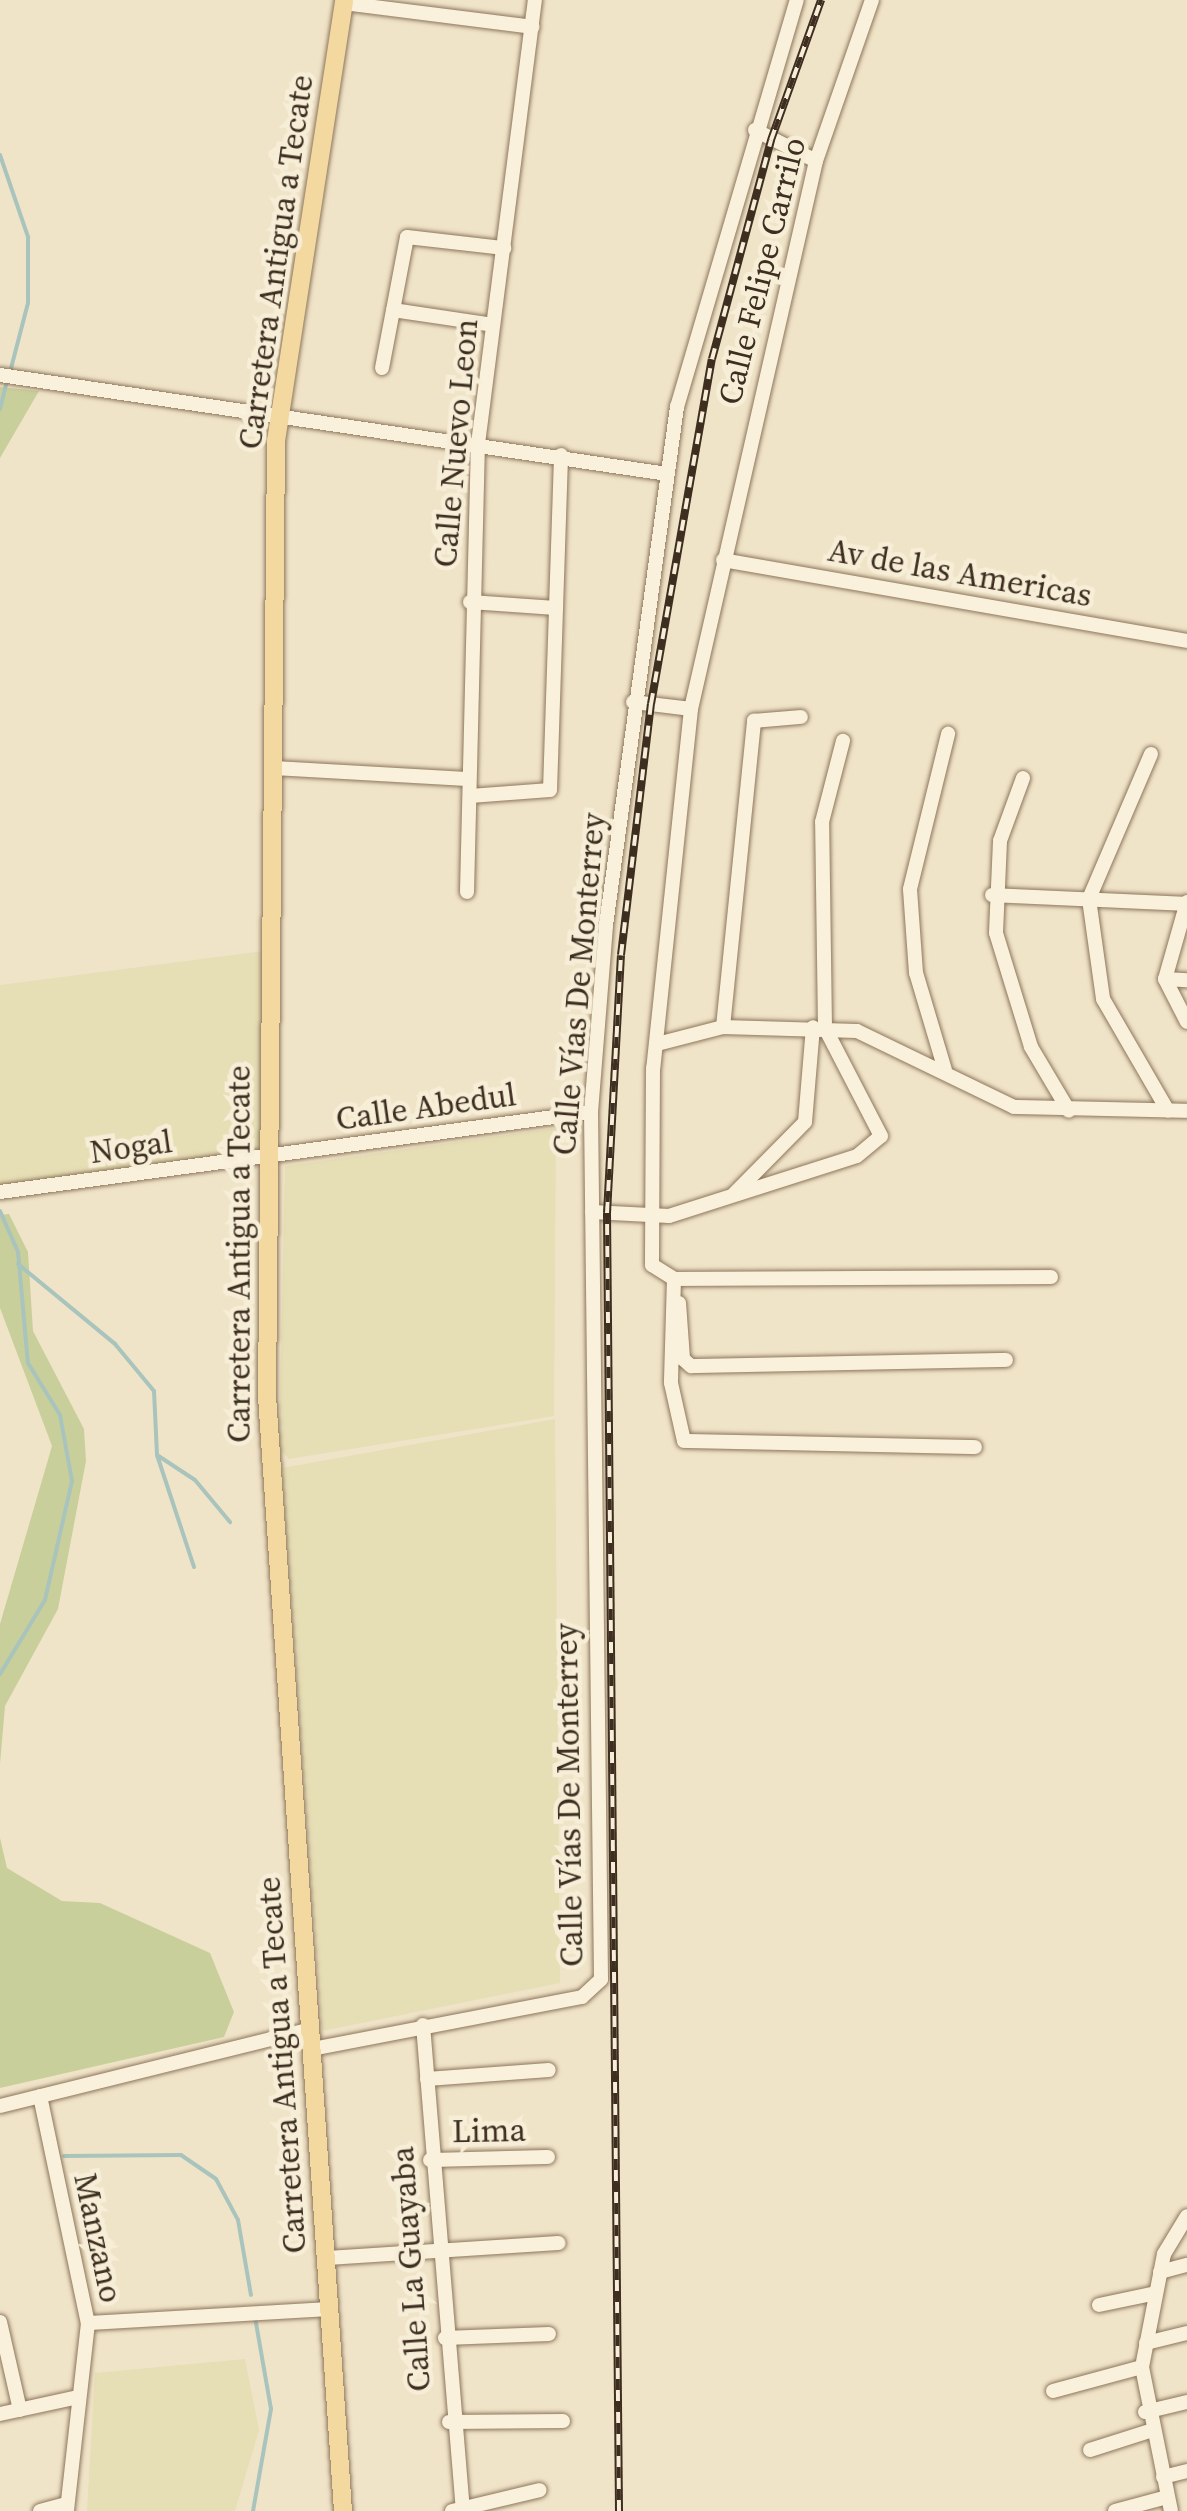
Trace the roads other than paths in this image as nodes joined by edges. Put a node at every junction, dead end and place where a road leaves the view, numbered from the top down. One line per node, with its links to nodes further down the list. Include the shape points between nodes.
1 (536, 0): 5 (street, Calle Nuevo Leon)
2 (796, 0): 6 (street, Calle Vías De Monterrey)
3 (872, 0): 7 (street, Calle Felipe Carrilo)
4 (344, 2): 5 (street); 13 (main road, Carretera Antigua a Tecate)
5 (532, 28): 8 (street, Calle Nuevo Leon)
6 (755, 130): 7 (street); 16 (street, Calle Vías De Monterrey, via 685,375)
7 (816, 161): 17 (street, Calle Felipe Carrilo)
8 (504, 248): 9 (street, via 407,237); 10 (street, Calle Nuevo Leon)
9 (393, 310): 10 (street); 11 (street)
10 (493, 325): 14 (street, Calle Nuevo Leon)
11 (382, 368)
12 (0, 376): 13 (street)
13 (280, 416): 14 (street); 27 (main road, Carretera Antigua a Tecate)
14 (478, 444): 15 (street); 18 (street, Calle Nuevo Leon)
15 (561, 455): 16 (street); 19 (street)
16 (667, 474): 21 (street, Calle Vías De Monterrey)
17 (723, 560): 20 (street, Av de las Americas); 22 (street, Calle Felipe Carrilo)
18 (470, 602): 19 (street); 29 (street, Calle Nuevo Leon)
19 (556, 608): 30 (street, via 550,790)
20 (1187, 641)
21 (633, 702): 22 (street); 45 (street, Calle Vías De Monterrey)
22 (691, 710): 40 (street, Calle Felipe Carrilo)
23 (800, 717): 38 (street, via 754,721)
24 (948, 734): 41 (street, via 910,889 923,1006)
25 (843, 741): 39 (street, via 822,822)
26 (1151, 754): 33 (street)
27 (274, 768): 29 (street); 46 (main road, Carretera Antigua a Tecate)
28 (1023, 778): 32 (street)
29 (467, 779): 30 (street, Calle Nuevo Leon)
30 (470, 796): 31 (street, Calle Nuevo Leon)
31 (467, 892)
32 (992, 895): 33 (street); 42 (street, via 1017,1011)
33 (1089, 899): 34 (street); 43 (street, via 1103,999)
34 (1187, 903): 35 (street)
35 (1165, 979): 36 (street); 37 (street)
36 (1187, 980)
37 (1187, 1022)
38 (723, 1026): 39 (street); 40 (street)
39 (819, 1028): 41 (street, via 884,1040); 48 (street, via 805,1122); 48 (street, via 882,1136 857,1156)
40 (661, 1043): 50 (street, Calle Felipe Carrilo, via 653,1068)
41 (945, 1070): 42 (street, via 1014,1108)
42 (1068, 1111): 43 (street)
43 (1168, 1111): 44 (street)
44 (1187, 1111)
45 (591, 1112): 46 (street, Calle Abedul); 49 (street, Calle Vías De Monterrey)
46 (268, 1157): 47 (street, Nogal); 56 (main road, Carretera Antigua a Tecate, via 270,1493)
47 (0, 1192)
48 (730, 1198): 50 (street)
49 (592, 1212): 50 (street); 55 (street, Calle Vías De Monterrey, via 601,1979 594,1991)
50 (655, 1212): 52 (street, Calle Felipe Carrilo, via 652,1265)
51 (1051, 1277): 52 (street)
52 (674, 1287): 53 (street, via 691,1366); 54 (street, via 678,1432 696,1448)
53 (1006, 1360)
54 (976, 1447)
55 (422, 2026): 57 (street); 59 (street, Calle La Guayaba)
56 (310, 2029): 57 (main road, Carretera Antigua a Tecate); 60 (street)
57 (312, 2049): 67 (main road, Carretera Antigua a Tecate)
58 (549, 2070): 59 (street)
59 (427, 2079): 63 (street, Calle La Guayaba)
60 (40, 2096): 61 (street); 74 (street, Manzano)
61 (0, 2106)
62 (548, 2157): 63 (street, Lima)
63 (430, 2160): 66 (street, Calle La Guayaba)
64 (1187, 2216): 69 (street)
65 (559, 2243): 66 (street)
66 (438, 2250): 67 (street); 77 (street, Calle La Guayaba)
67 (327, 2258): 72 (main road, Carretera Antigua a Tecate)
68 (1187, 2265): 69 (street)
69 (1160, 2272): 70 (street)
70 (1156, 2293): 71 (street); 78 (street)
71 (1099, 2305)
72 (331, 2310): 74 (street); 97 (main road, Carretera Antigua a Tecate)
73 (0, 2322): 83 (street)
74 (88, 2324): 81 (street, Manzano)
75 (549, 2334): 77 (street)
76 (1187, 2334): 78 (street)
77 (445, 2338): 87 (street, Calle La Guayaba)
78 (1146, 2343): 79 (street)
79 (1142, 2367): 80 (street); 84 (street)
80 (1053, 2390)
81 (74, 2398): 83 (street); 94 (street, Manzano)
82 (1187, 2402): 84 (street)
83 (20, 2410): 85 (street)
84 (1145, 2412): 88 (street)
85 (0, 2414)
86 (563, 2421): 87 (street)
87 (449, 2422): 95 (street, Calle La Guayaba)
88 (1150, 2431): 89 (street); 91 (street)
89 (1090, 2450)
90 (1187, 2471): 91 (street)
91 (1162, 2477): 93 (street)
92 (540, 2490): 95 (street)
93 (1169, 2504): 98 (street)
94 (67, 2508): 96 (street)
95 (457, 2510)
96 (40, 2511)
97 (343, 2511)
98 (1115, 2511)

